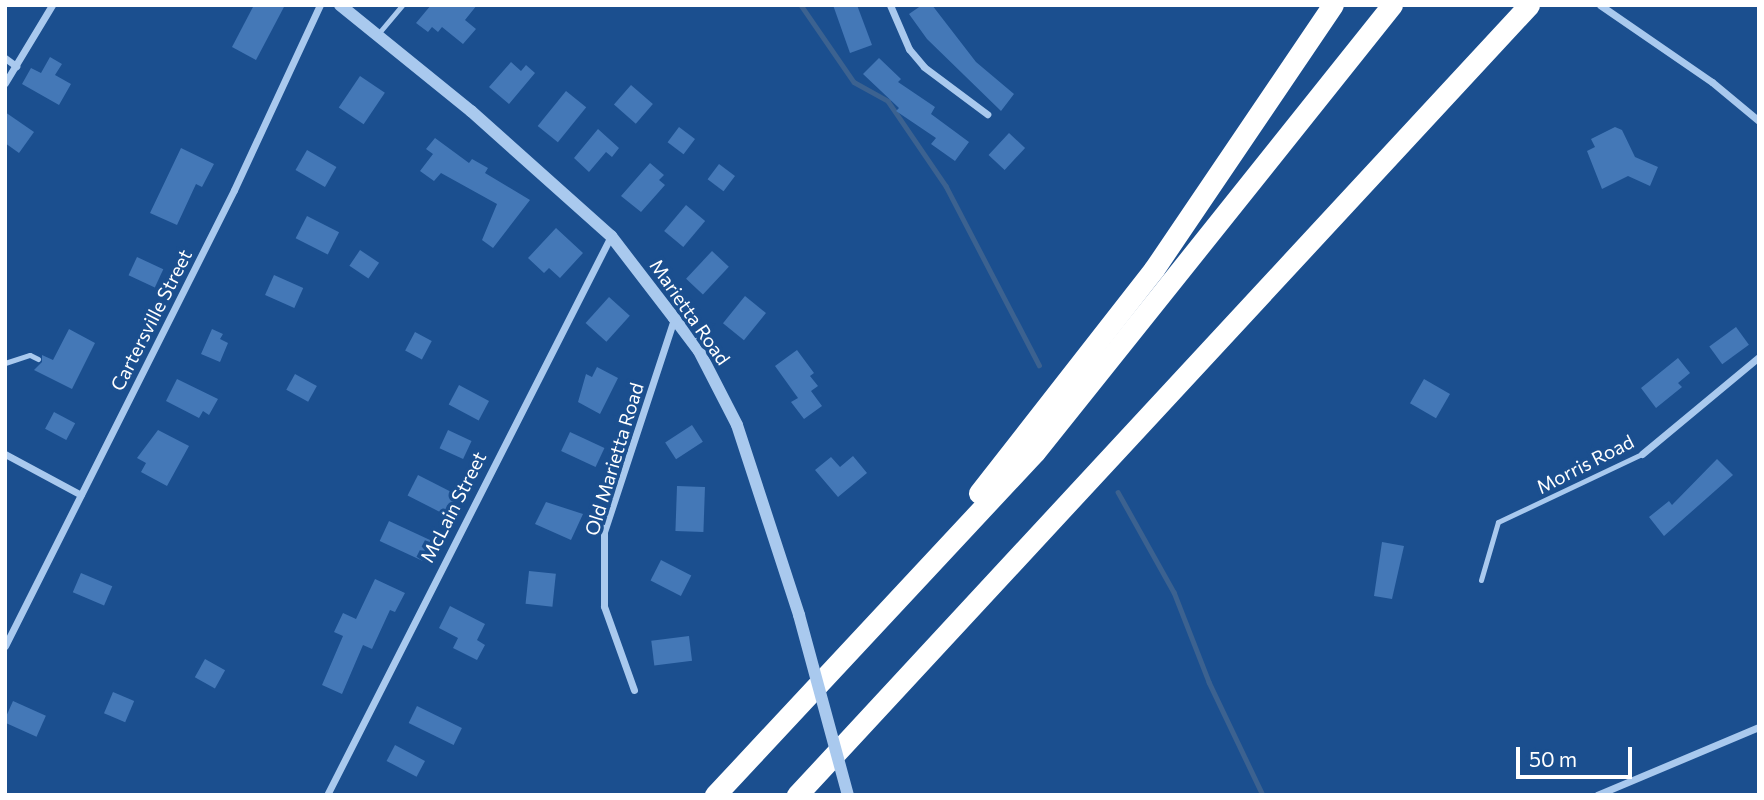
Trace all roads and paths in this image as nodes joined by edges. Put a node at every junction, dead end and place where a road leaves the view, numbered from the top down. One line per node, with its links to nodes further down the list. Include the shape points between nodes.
1 (52, 5): 12 (street)
2 (320, 5): 23 (street, Cartersville Street, via 234,190)
3 (340, 5): 10 (street, Marietta Road)
4 (402, 5): 10 (lane)
5 (890, 5): 14 (street, via 909,49 924,67)
6 (1333, 5): 25 (highway, via 1115,323)
7 (1392, 5): 25 (highway, via 1035,452)
8 (1529, 5): 31 (highway)
9 (1600, 5): 15 (street, via 1712,82)
10 (376, 36): 16 (street, Marietta Road, via 471,111)
11 (5, 58): 12 (street)
12 (16, 66): 13 (street)
13 (5, 83)
14 (987, 114)
15 (1759, 121)
16 (611, 236): 17 (street, Marietta Road); 29 (street, McLain Street)
17 (674, 318): 27 (street, Old Marietta Road, via 604,531 604,606); 32 (street, Marietta Road, bridge, via 699,351 737,425 799,615)
18 (1759, 358): 22 (street, Morris Road)
19 (38, 359): 20 (lane, via 30,355)
20 (5, 363)
21 (5, 454): 23 (street)
22 (1642, 454): 24 (lane, Morris Road, via 1498,522)
23 (80, 495): 26 (street, Cartersville Street)
24 (1481, 580)
25 (857, 642): 30 (highway)
26 (5, 646)
27 (634, 690)
28 (1759, 727): 33 (street)
29 (327, 795)
30 (715, 795)
31 (797, 795)
32 (848, 795)
33 (1597, 795)

